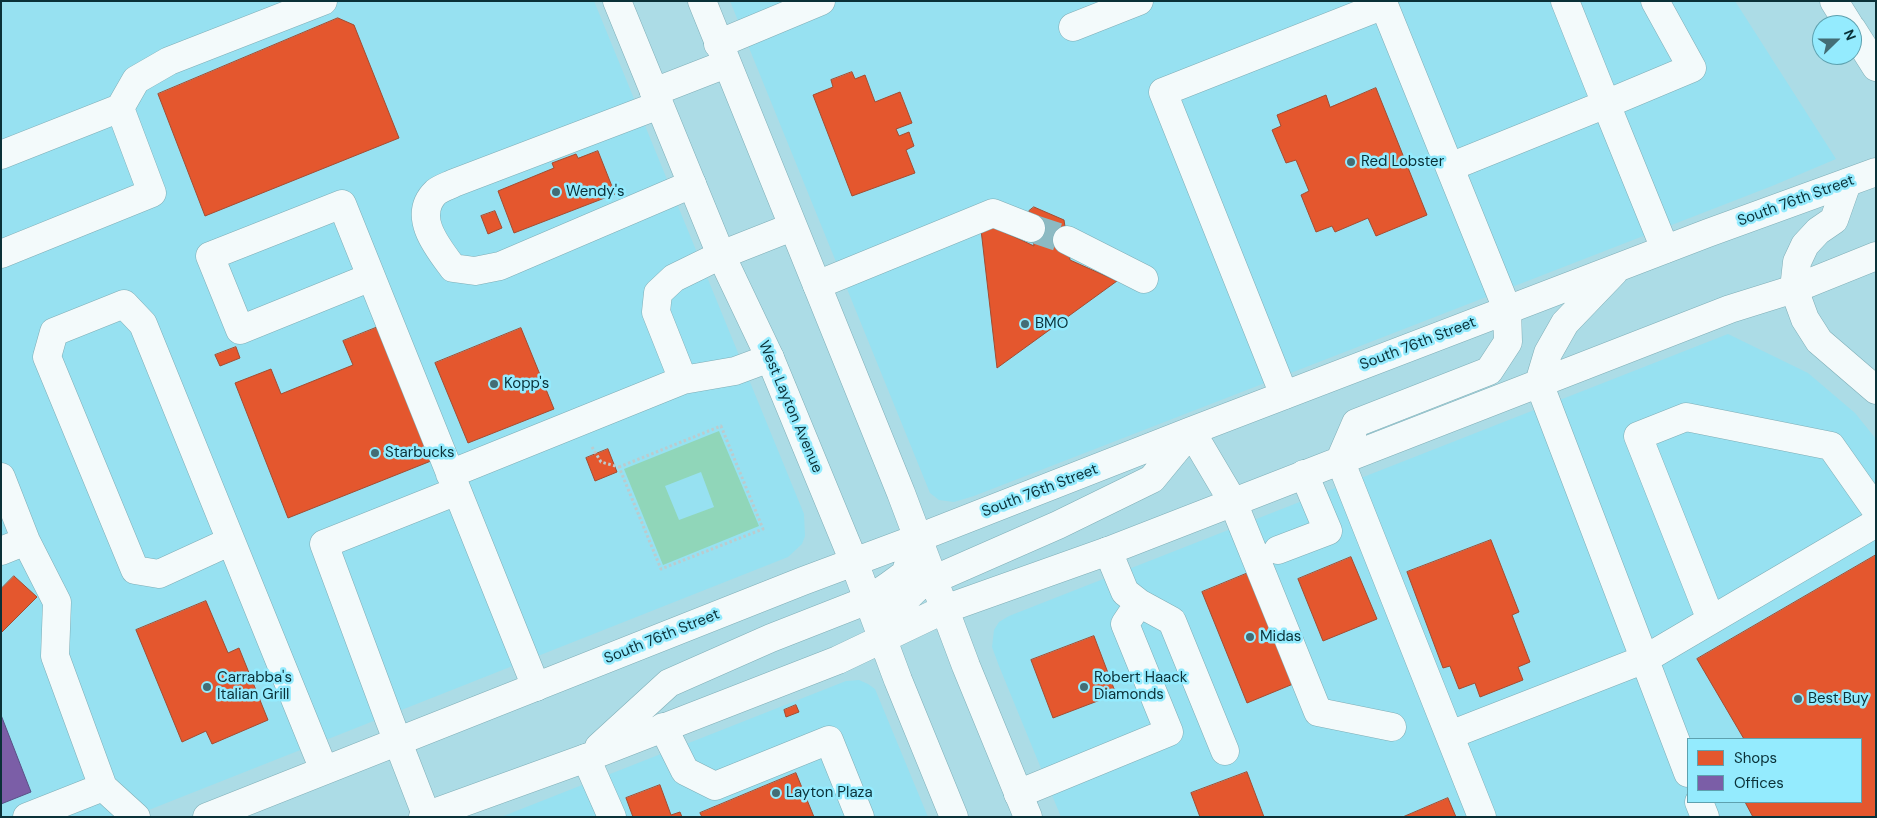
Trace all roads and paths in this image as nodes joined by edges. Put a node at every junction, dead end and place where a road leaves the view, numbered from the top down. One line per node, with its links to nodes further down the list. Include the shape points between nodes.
1 (323, 1): 17 (main road, via 169,61 136,80)
2 (617, 1): 15 (main road, West Layton Avenue)
3 (702, 1): 13 (main road)
4 (821, 1): 9 (main road)
5 (1139, 1): 11 (main road)
6 (1565, 1): 16 (main road)
7 (1655, 1): 16 (main road, via 1692,68)
8 (1834, 1): 10 (main road)
9 (792, 7): 13 (main road)
10 (1843, 15)
11 (1073, 27)
12 (1862, 45): 14 (main road)
13 (722, 54): 15 (main road); 23 (main road)
14 (1876, 67)
15 (657, 98): 22 (main road, West Layton Avenue); 22 (main road, via 436,192 426,208 427,228 453,268 475,271 500,266)
16 (1606, 104): 19 (main road); 26 (main road)
17 (120, 108): 18 (main road); 27 (main road, via 152,193)
18 (1, 154)
19 (1450, 167): 35 (main road); 40 (main road, via 1384,5 1163,92)
20 (1876, 172): 21 (main road, South 76th Street)
21 (1848, 183): 26 (main road, South 76th Street); 34 (main road, via 1834,220 1805,245 1797,262)
22 (692, 184): 28 (main road, West Layton Avenue)
23 (792, 227): 28 (main road); 33 (main road)
24 (1031, 228): 33 (main road, via 993,213)
25 (1067, 240): 32 (main road)
26 (1665, 249): 30 (main road, South 76th Street)
27 (1, 254)
28 (721, 255): 36 (main road, West Layton Avenue); 37 (main road, via 674,278 658,293 656,312)
29 (1876, 256): 34 (main road)
30 (1621, 266): 35 (main road, South 76th Street); 38 (main road, via 1565,323 1548,353)
31 (371, 277): 31 (main road, via 342,204 210,256 240,330); 47 (main road)
32 (1144, 279)
33 (817, 285): 51 (main road)
34 (1794, 289): 38 (main road, via 1730,309); 39 (main road, via 1805,319 1819,341)
35 (1508, 309): 40 (main road, South 76th Street); 43 (main road, via 1508,342 1489,370 1356,423)
36 (770, 358): 37 (main road, via 735,371); 56 (main road, West Layton Avenue)
37 (684, 380): 41 (main road)
38 (1539, 383): 43 (main road); 63 (main road)
39 (1876, 390)
40 (1284, 395): 42 (main road, South 76th Street)
41 (577, 423): 44 (path, via 601,462); 47 (main road)
42 (1191, 431): 48 (main road); 51 (main road, South 76th Street); 57 (main road, via 1152,479)
43 (1340, 460): 45 (main road); 67 (main road)
44 (618, 467): 44 (path, via 661,570 763,529 721,426)
45 (1304, 474): 48 (main road); 55 (main road, via 1328,531)
46 (1, 477): 53 (main road)
47 (453, 483): 64 (main road); 68 (main road, via 324,544)
48 (1233, 502): 54 (main road); 66 (main road, via 1318,712)
49 (1876, 510): 61 (main road, via 1831,446 1686,417 1638,436)
50 (1876, 523): 61 (main road)
51 (918, 538): 56 (main road, South 76th Street); 57 (main road); 58 (main road, via 905,574)
52 (231, 542): 52 (main road, via 143,324 124,304 54,332 47,358 135,570 159,574); 71 (main road)
53 (13, 546): 73 (main road, via 57,602 55,656)
54 (1108, 550): 59 (main road, via 1125,592); 60 (main road)
55 (1278, 550)
56 (854, 562): 58 (main road, West Layton Avenue); 64 (main road, South 76th Street)
57 (934, 580): 60 (main road); 62 (main road, via 920,586 903,601)
58 (868, 600): 62 (main road, West Layton Avenue); 70 (main road, via 669,683)
59 (1139, 603): 69 (main road, via 1172,621); 75 (main road, via 1125,624 1169,732)
60 (945, 609): 62 (main road); 75 (main road)
61 (1711, 620): 63 (main road)
62 (882, 639): 65 (main road, via 838,660); 82 (main road, West Layton Avenue)
63 (1644, 658): 67 (main road); 72 (main road)
64 (536, 687): 68 (main road, South 76th Street)
65 (664, 727): 70 (main road); 81 (main road, via 685,771 715,786 829,740)
66 (1392, 727)
67 (1450, 735): 83 (main road)
68 (398, 742): 71 (main road, South 76th Street); 76 (main road)
69 (1225, 751)
70 (586, 758): 76 (main road); 80 (main road)
71 (324, 770): 79 (main road, South 76th Street)
72 (1687, 770)
73 (103, 787): 77 (main road); 78 (main road)
74 (1699, 803): 84 (main road)
75 (1023, 805)
76 (426, 816)
77 (27, 817)
78 (136, 817)
79 (207, 817)
80 (612, 817)
81 (860, 817)
82 (954, 817)
83 (1482, 817)
84 (1705, 817)

